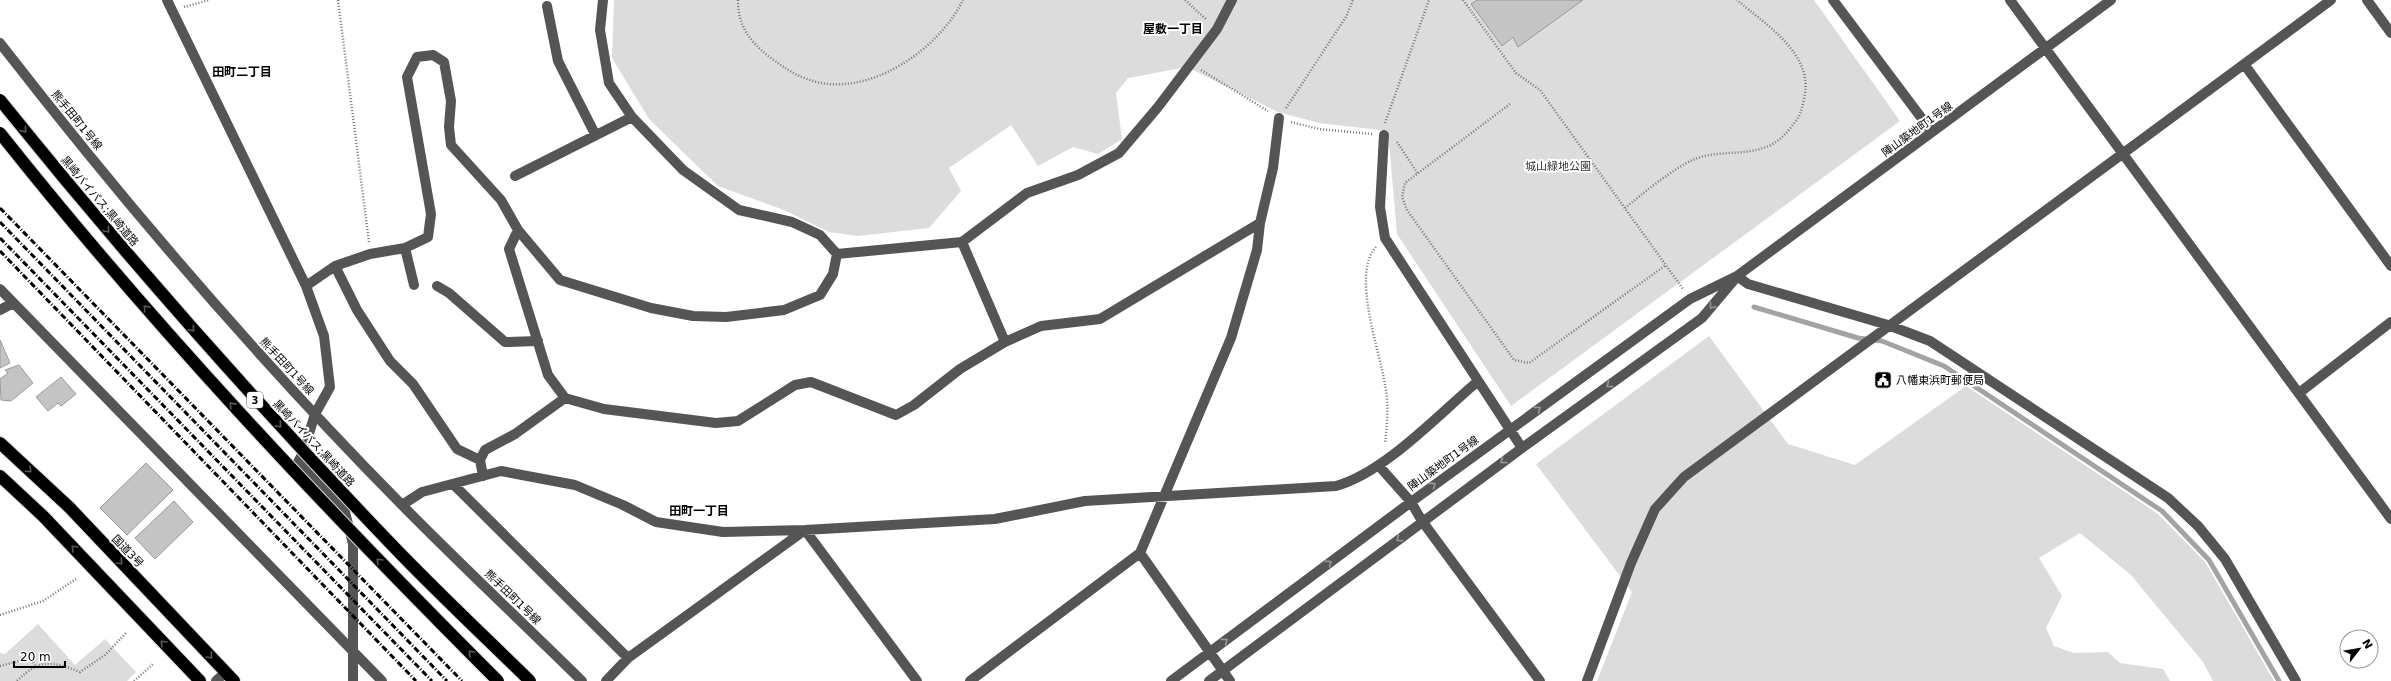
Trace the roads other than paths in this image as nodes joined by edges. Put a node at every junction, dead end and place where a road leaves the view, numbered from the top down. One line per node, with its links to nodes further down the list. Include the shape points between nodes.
1 (167, 0): 32 (street)
2 (603, 0): 15 (street, via 600,30 609,83)
3 (1232, 0): 25 (street, via 1216,29 1158,107 1119,153 1078,175 1027,193)
4 (1833, 0): 17 (street)
5 (2010, 0): 12 (street)
6 (2111, 0): 12 (street, 陣山築地町1号線)
7 (2331, 0): 13 (street)
8 (2367, 0): 10 (street)
9 (547, 6): 19 (street, via 558,61)
10 (2391, 33)
11 (0, 43): 44 (street, 熊手田町1号線, via 235,327)
12 (2047, 48): 17 (street, 陣山築地町1号線); 21 (street)
13 (2244, 64): 21 (street); 29 (street)
14 (0, 100): 71 (highway, 黒崎バイパス;黒崎道路 / 3, one-way to 71, bridge, via 148,278 254,399 394,546)
15 (632, 117): 19 (street); 27 (street, via 683,170 739,210 792,222 820,235)
16 (1279, 118): 23 (street, via 1273,168)
17 (1932, 132): 30 (street, 陣山築地町1号線)
18 (0, 133): 70 (highway, 3, one-way to 18, bridge, via 380,563 239,413 133,293)
19 (595, 134): 22 (street)
20 (1384, 135): 41 (street, via 1380,207 1385,238)
21 (2122, 153): 38 (street); 42 (street)
22 (515, 176)
23 (1260, 224): 40 (street, via 1100,319 1041,326); 53 (street, via 1257,250 1231,338 1179,457)
24 (518, 230): 26 (street, via 501,200 451,145 449,127 452,101 444,62 433,56 417,57 407,77 431,214 428,237); 27 (street, via 560,280 651,308 693,316 726,317 784,310 820,295 833,274); 39 (street, via 509,249)
25 (962, 242): 27 (street); 40 (street)
26 (405, 248): 28 (street, via 370,254); 31 (street)
27 (837, 254)
28 (335, 266): 32 (street); 48 (street, via 357,310 390,361 413,384 457,449)
29 (2391, 266)
30 (1737, 276): 38 (street, via 1748,284); 45 (street, 陣山築地町1号線, one-way to 30, via 1690,299); 47 (street, 陣山築地町1号線, one-way to 47, via 1702,318)
31 (414, 285)
32 (306, 286): 44 (street, via 324,336 330,387)
33 (437, 286): 39 (street, via 505,342)
34 (0, 289): 35 (street)
35 (13, 303): 36 (street); 60 (street)
36 (0, 310)
37 (2391, 322): 42 (street)
38 (1884, 328): 80 (street, via 1684,477 1655,509 1631,563); 81 (street, via 1930,341 2168,498 2198,526 2225,559)
39 (538, 341): 43 (street, via 548,375)
40 (1005, 342): 43 (street, via 960,369 914,405 896,415 811,382 795,385 738,421 716,423 604,409)
41 (1477, 382): 45 (street); 49 (street)
42 (2299, 393): 56 (street)
43 (565, 398): 48 (street, via 515,434 485,450)
44 (315, 414): 55 (street, 熊手田町1号線); 60 (street, via 298,462 345,512 350,527 353,544)
45 (1510, 430): 47 (street); 54 (street, 陣山築地町1号線, one-way to 45)
46 (0, 443): 64 (highway, 国道3号, one-way to 64, via 70,508)
47 (1522, 448): 57 (street, 陣山築地町1号線, one-way to 57)
48 (480, 460): 51 (street)
49 (1381, 464): 53 (street, via 1353,481 1336,486); 54 (street)
50 (0, 476): 65 (highway, one-way to 50, via 43,516)
51 (483, 476): 52 (street); 58 (street, via 501,472 575,485 656,522 723,532)
52 (453, 484): 55 (street, via 422,492); 62 (street)
53 (1166, 496): 58 (street, via 1086,501 995,519); 59 (street)
54 (1411, 502): 57 (street); 61 (street, 陣山築地町1号線, one-way to 54)
55 (402, 505): 72 (street, 熊手田町1号線)
56 (2391, 519)
57 (1422, 521): 63 (street, 陣山築地町1号線, one-way to 63); 79 (street)
58 (804, 530): 62 (street); 74 (street)
59 (1140, 553): 61 (street); 75 (street)
60 (354, 651): 68 (street); 69 (street)
61 (1209, 653): 63 (street); 76 (street, 陣山築地町1号線)
62 (628, 658): 73 (street)
63 (1222, 671): 77 (street, 陣山築地町1号線); 78 (street)
64 (226, 672): 66 (street); 67 (highway, 国道3号)
65 (200, 681)
66 (216, 681)
67 (234, 681)
68 (353, 681)
69 (382, 681)
70 (498, 681)
71 (530, 681)
72 (582, 681)
73 (606, 681)
74 (917, 681)
75 (970, 681)
76 (1171, 681)
77 (1209, 681)
78 (1230, 681)
79 (1540, 681)
80 (1587, 681)
81 (2296, 681)

